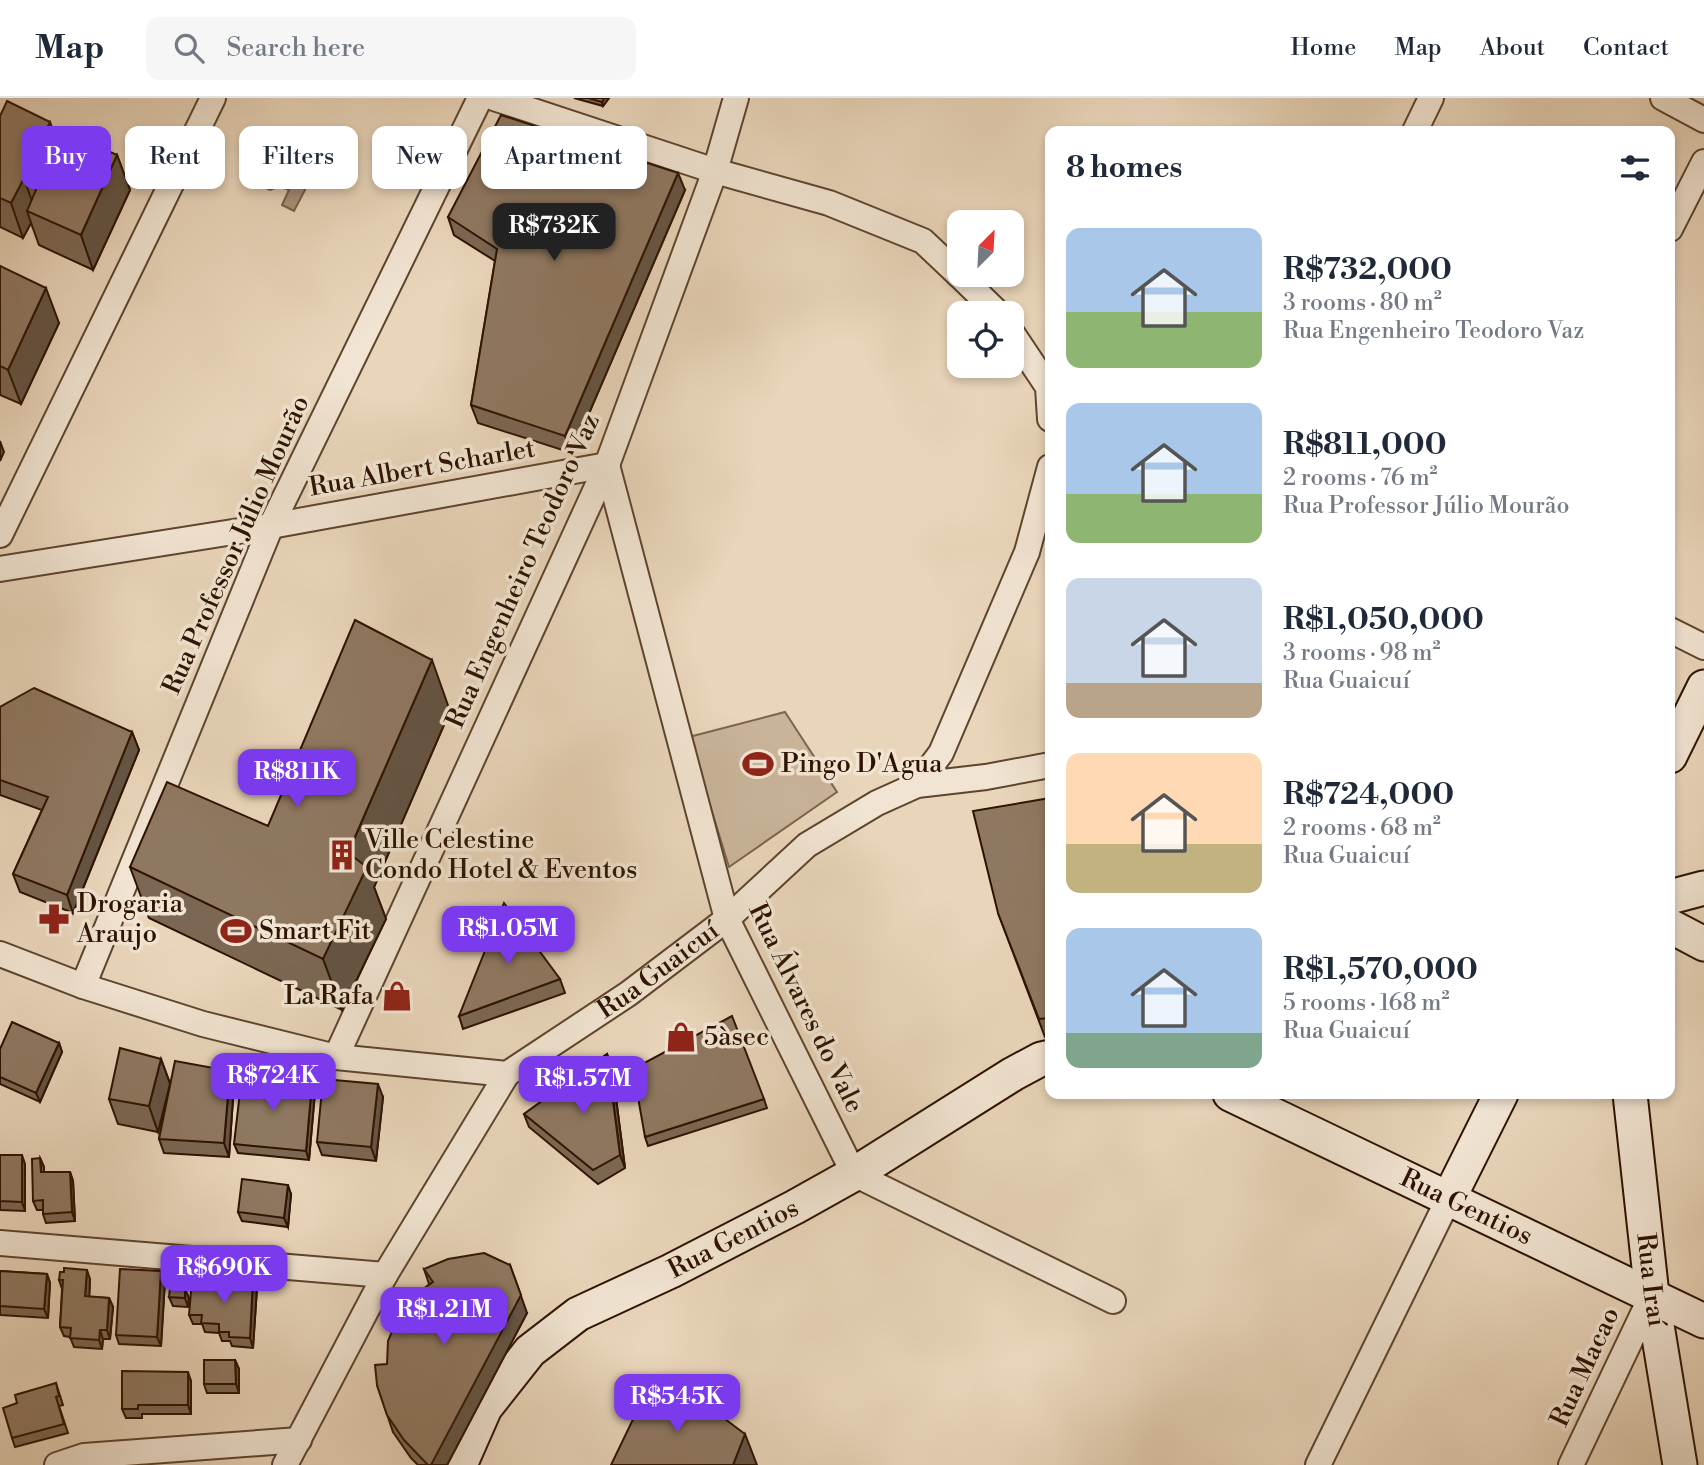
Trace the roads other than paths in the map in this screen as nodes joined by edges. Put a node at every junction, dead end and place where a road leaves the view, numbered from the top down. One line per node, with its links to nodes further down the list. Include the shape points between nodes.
1 (213, 98): 20 (street)
2 (480, 98): 19 (street, Rua Professor Júlio Mourão)
3 (494, 98): 10 (street)
4 (736, 98): 10 (street, Rua Engenheiro Teodoro Vaz)
5 (1431, 98): 8 (street)
6 (1663, 98): 7 (street)
7 (1704, 120)
8 (1417, 126)
9 (1704, 162): 11 (street)
10 (715, 171): 12 (street, via 829,203 923,241); 17 (street, Rua Engenheiro Teodoro Vaz)
11 (1675, 219)
12 (947, 264)
13 (971, 287): 14 (street)
14 (986, 301)
15 (1024, 351): 16 (street)
16 (1045, 382)
17 (607, 465): 19 (street, Rua Albert Scharlet); 30 (street, Rua Álvares do Vale); 35 (street, Rua Engenheiro Teodoro Vaz)
18 (1045, 484): 27 (street, via 1021,565 941,753)
19 (271, 526): 21 (street, Rua Albert Scharlet); 34 (street, Rua Professor Júlio Mourão)
20 (0, 535)
21 (0, 569)
22 (1675, 632): 23 (street)
23 (1704, 647)
24 (1704, 687): 25 (street)
25 (1675, 746)
26 (1045, 766): 27 (street, Rua Guaicuí)
27 (917, 785): 30 (street, Rua Guaicuí, via 807,845)
28 (1704, 888): 29 (street)
29 (1675, 896)
30 (727, 919): 37 (street, Rua Guaicuí, via 628,994); 41 (street, Rua Álvares do Vale)
31 (1675, 929): 32 (street)
32 (1704, 944)
33 (0, 954): 34 (street)
34 (83, 986): 35 (street, via 204,1024)
35 (336, 1057): 37 (street)
36 (1045, 1058): 41 (street, Rua Gentios)
37 (507, 1074): 46 (street)
38 (1241, 1099): 42 (street, Rua Gentios)
39 (1498, 1099): 42 (street)
40 (1631, 1099): 43 (street, Rua Iraí)
41 (854, 1174): 48 (street); 53 (street, Rua Gentios, via 671,1271 578,1314 530,1351 485,1408)
42 (1449, 1198): 45 (street, Rua Gentios); 54 (street)
43 (1646, 1239): 45 (street, via 1622,1257); 47 (street, Rua Iraí)
44 (0, 1243): 46 (street)
45 (1592, 1267): 47 (street, Rua Gentios)
46 (385, 1275): 50 (street)
47 (1652, 1295): 49 (street, Rua Gentios); 55 (street, Rua Macao); 56 (street, Rua Iraí)
48 (1113, 1301)
49 (1704, 1321)
50 (299, 1440): 51 (street, via 84,1456); 52 (street)
51 (57, 1465)
52 (285, 1465)
53 (460, 1465)
54 (1318, 1465)
55 (1571, 1465)
56 (1680, 1465)

